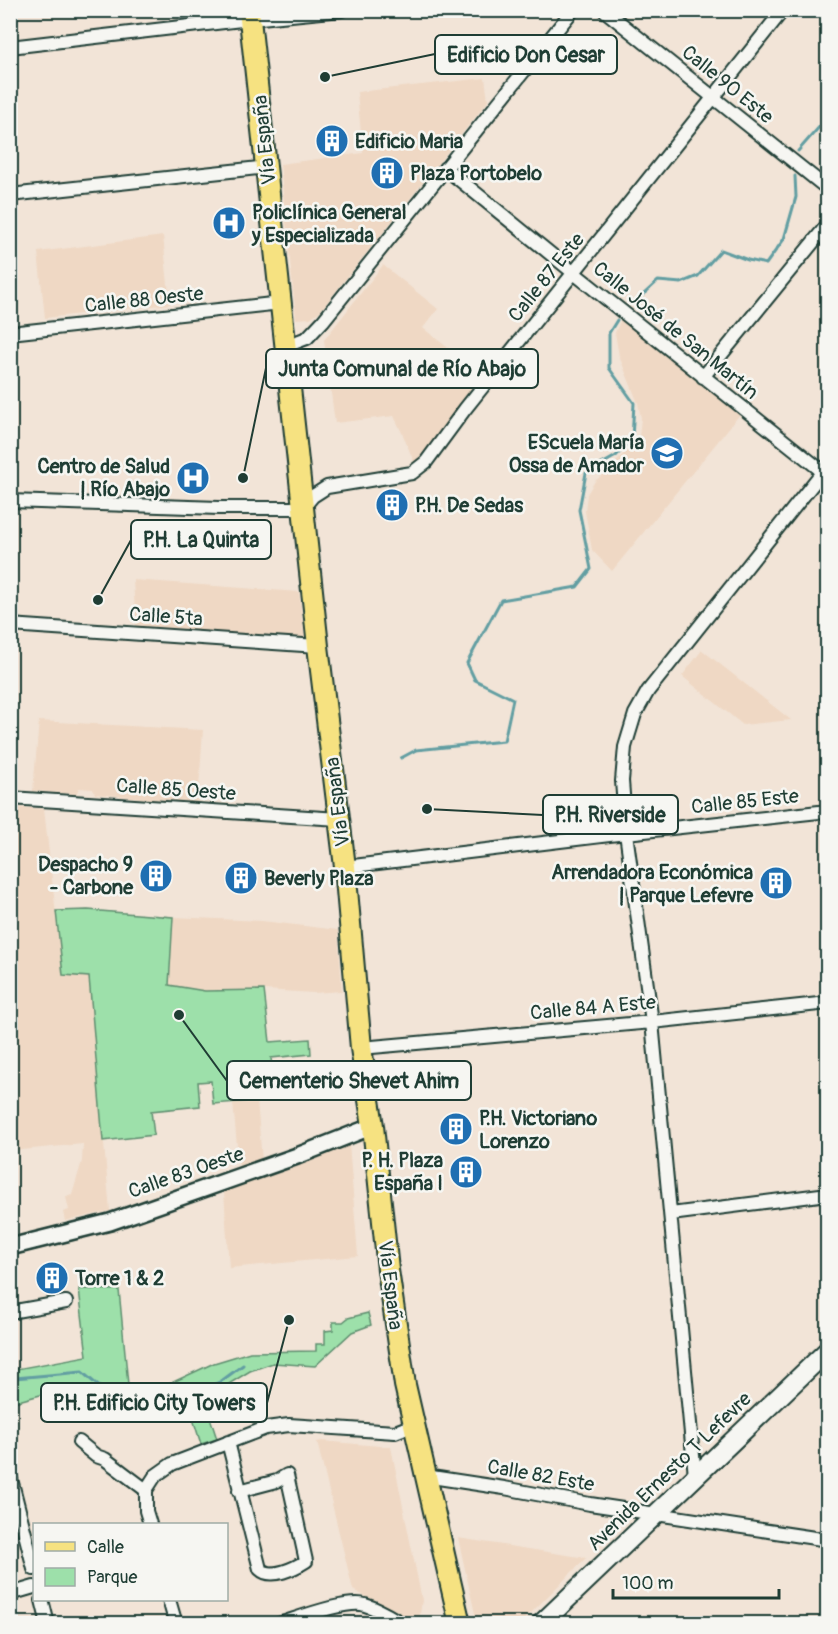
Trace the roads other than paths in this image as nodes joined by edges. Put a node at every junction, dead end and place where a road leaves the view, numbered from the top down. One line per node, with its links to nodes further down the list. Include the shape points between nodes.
1 (342, 10): 5 (street)
2 (573, 10): 9 (street)
3 (604, 10): 7 (street, Calle 90 Este)
4 (783, 10): 7 (street, Calle 87 Este)
5 (249, 14): 6 (street); 8 (main road, Vía España)
6 (10, 47)
7 (714, 98): 10 (street, Calle 90 Este); 13 (street, Calle 87 Este)
8 (267, 167): 11 (street); 14 (main road, Vía España)
9 (445, 168): 13 (street, Calle José de San Martín); 16 (street, via 323,321 307,338)
10 (828, 189)
11 (10, 195)
12 (828, 224): 17 (street)
13 (574, 273): 17 (street, Calle José de San Martín); 20 (street, Calle 87 Este, via 426,462 412,473 327,487)
14 (281, 303): 15 (street, Calle 88 Oeste); 16 (main road, Vía España)
15 (10, 333)
16 (286, 346): 20 (main road, Vía España)
17 (704, 377): 18 (street, Calle José de San Martín)
18 (826, 470): 26 (street, via 639,706 625,747 622,781)
19 (10, 501): 20 (street)
20 (303, 508): 22 (main road, Vía España)
21 (10, 625): 22 (street, Calle 5ta)
22 (318, 646): 25 (main road, Vía España)
23 (10, 798): 25 (street, Calle 85 Oeste)
24 (828, 811): 26 (street, Calle 85 Este)
25 (339, 819): 27 (main road, Vía España)
26 (626, 833): 27 (street, Calle 85 Este); 29 (street)
27 (345, 867): 30 (main road, Vía España)
28 (828, 1003): 29 (street, Calle 84 A Este)
29 (652, 1022): 30 (street, Calle 84 A Este); 33 (street)
30 (361, 1048): 31 (main road, Vía España)
31 (373, 1126): 34 (street, Calle 83 Oeste, via 110,1222); 38 (main road, Vía España, via 388,1270)
32 (828, 1194): 33 (street)
33 (671, 1214): 43 (street)
34 (10, 1247)
35 (66, 1302): 36 (street)
36 (10, 1312)
37 (828, 1350): 43 (main road, Avenida Ernesto T Lefevre)
38 (413, 1425): 40 (street, via 395,1432 289,1425 266,1428); 42 (main road, Vía España)
39 (79, 1442): 44 (street)
40 (228, 1442): 44 (street, via 172,1464 155,1476); 45 (street)
41 (10, 1475): 49 (street)
42 (425, 1476): 46 (street, Calle 82 Este); 58 (main road, Vía España)
43 (695, 1476): 46 (main road, Avenida Ernesto T Lefevre)
44 (146, 1490): 47 (street)
45 (239, 1491): 45 (street, via 264,1574 306,1561 286,1475)
46 (657, 1514): 48 (street, Calle 82 Este); 59 (main road, Avenida Ernesto T Lefevre)
47 (150, 1523)
48 (828, 1540)
49 (33, 1565)
50 (33, 1587): 51 (street)
51 (10, 1594)
52 (42, 1601): 54 (street)
53 (170, 1601): 55 (street)
54 (48, 1623)
55 (176, 1623)
56 (279, 1623): 57 (street, via 355,1604 364,1604)
57 (403, 1623)
58 (460, 1623)
59 (542, 1623)

